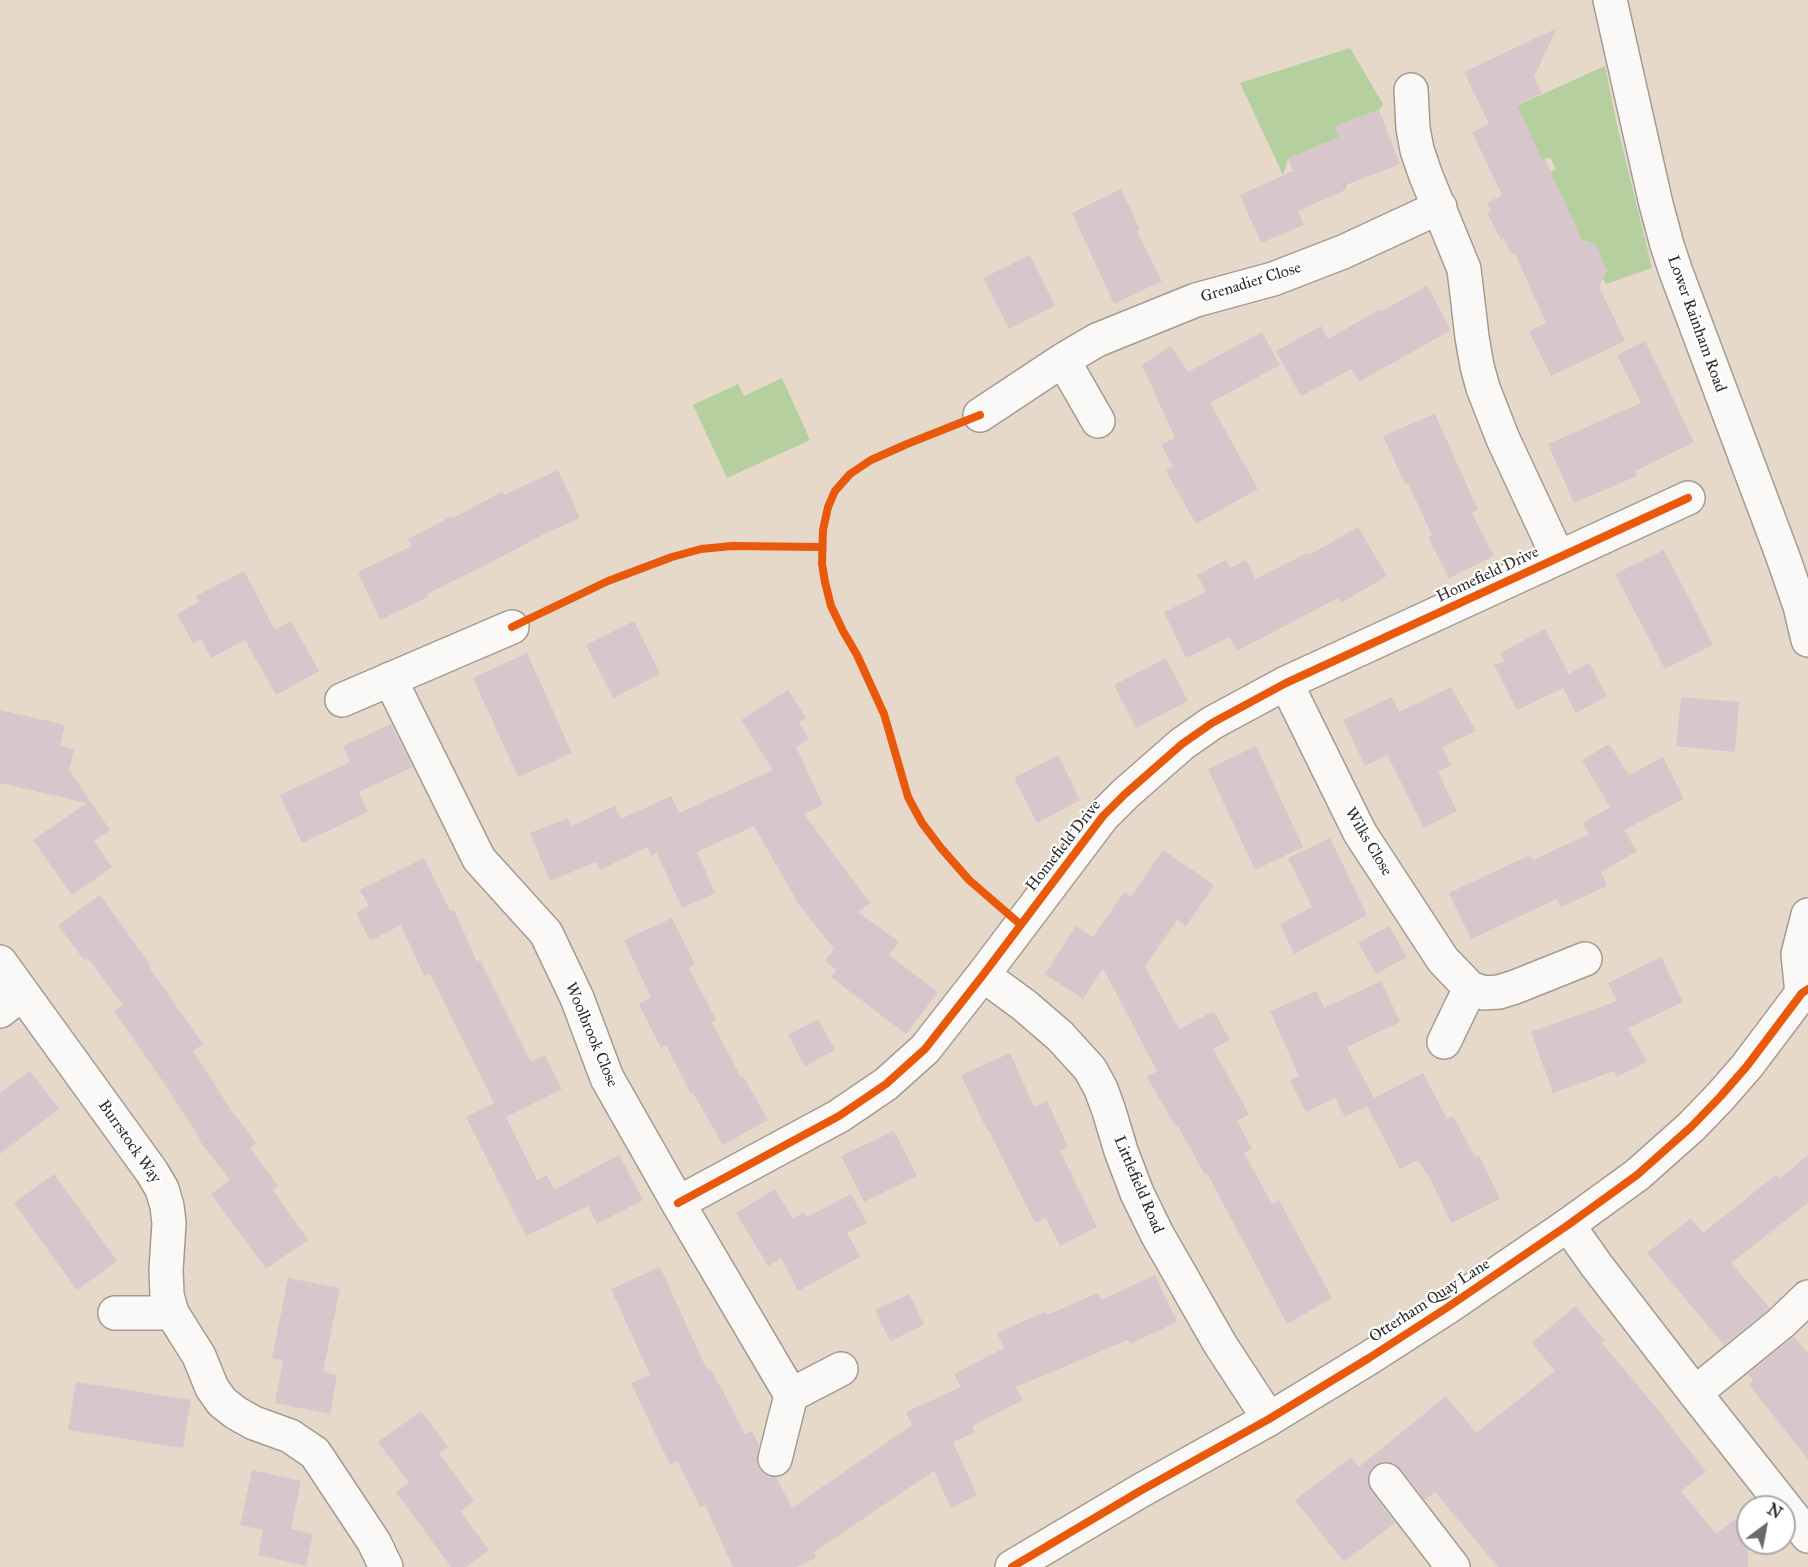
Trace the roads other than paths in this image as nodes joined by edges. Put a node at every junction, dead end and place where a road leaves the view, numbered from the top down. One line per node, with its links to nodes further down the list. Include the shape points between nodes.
1 (1610, 0): 10 (street, Lower Rainham Road, via 1667,245 1783,557)
2 (1412, 90): 3 (street, via 1417,150)
3 (1440, 207): 4 (street, Grenadier Close, via 1273,279 1175,308 1097,340); 8 (street, via 1464,269 1477,366 1489,405)
4 (1063, 360): 5 (street, Grenadier Close); 6 (street)
5 (980, 415)
6 (1098, 421)
7 (1688, 498): 8 (street, Homefield Drive)
8 (1558, 557): 12 (street, Homefield Drive)
9 (512, 627): 11 (street)
10 (1808, 640)
11 (390, 680): 13 (street); 22 (street, Woolbrook Close, via 479,859 546,933 577,998 607,1078)
12 (1286, 683): 17 (street, Homefield Drive, via 1212,723 1125,794 1084,840); 18 (street, Wilks Close, via 1360,832 1443,960)
13 (342, 700)
14 (1808, 915): 19 (street, Otterham Quay Lane, via 1798,954)
15 (1585, 959): 18 (street, via 1500,992 1484,993)
16 (0, 962): 20 (street, Burrstock Way)
17 (983, 975): 22 (street, Homefield Drive, via 924,1049 886,1084 839,1116); 30 (street, Littlefield Road, via 1060,1035 1090,1070 1157,1234 1220,1344)
18 (1470, 988): 21 (street)
19 (1805, 991): 23 (street, Otterham Quay Lane, via 1747,1066 1691,1127 1637,1175)
20 (11, 1002): 26 (street, Burrstock Way, via 162,1189 169,1223 166,1270)
21 (1444, 1042)
22 (678, 1203): 29 (street, Woolbrook Close)
23 (1568, 1225): 28 (street); 30 (street, Otterham Quay Lane, via 1438,1313)
24 (1808, 1298): 28 (street)
25 (115, 1313): 26 (street)
26 (172, 1313): 34 (street, Burrstock Way, via 222,1402 254,1423 290,1436 315,1453 374,1542)
27 (841, 1370): 29 (street)
28 (1695, 1393): 33 (street)
29 (791, 1395): 31 (street)
30 (1269, 1419): 35 (street, Otterham Quay Lane)
31 (775, 1459)
32 (1386, 1480): 36 (street)
33 (1808, 1536)
34 (386, 1567)
35 (1013, 1567)
36 (1453, 1567)

